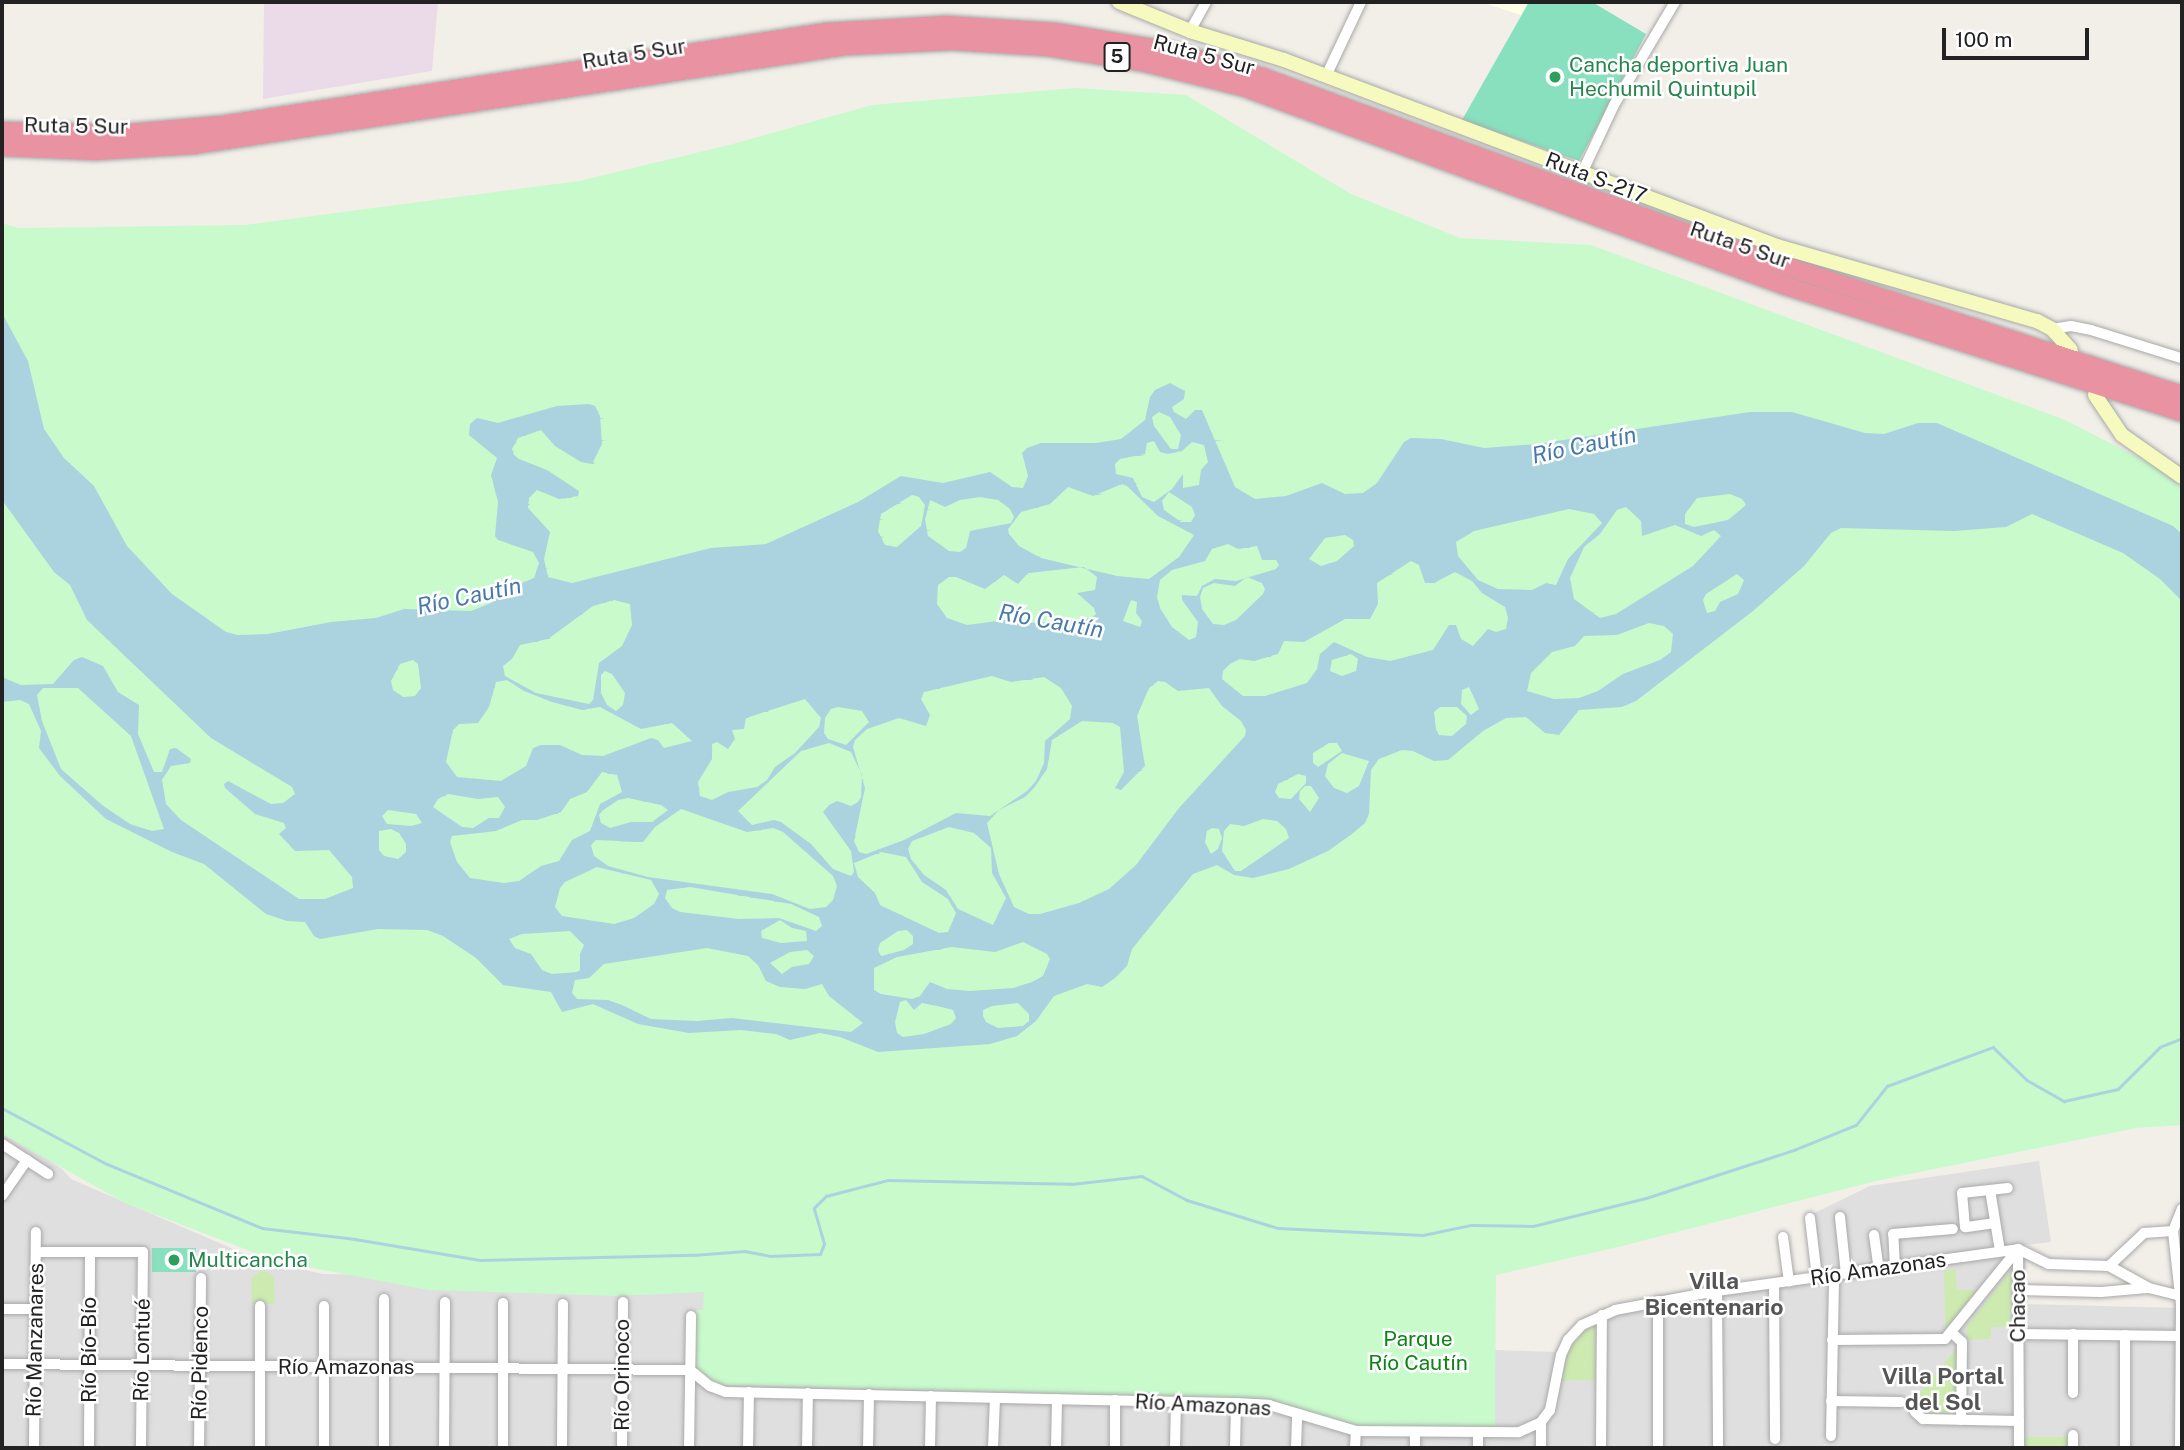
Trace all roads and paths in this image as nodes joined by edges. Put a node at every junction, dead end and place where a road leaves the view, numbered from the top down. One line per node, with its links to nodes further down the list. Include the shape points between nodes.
1 (1119, 2): 5 (main road, Ruta S-217)
2 (1206, 2): 5 (street)
3 (1361, 2): 6 (street)
4 (1675, 2): 9 (street, via 1614,105)
5 (1190, 31): 6 (main road, Ruta S-217)
6 (1326, 76): 9 (main road, Ruta S-217)
7 (2, 131): 14 (highway, Ruta 5 Sur / 5, via 100,135 209,127 826,32 946,25 1047,31 1151,47 1263,77 1708,242)
8 (2, 147): 15 (highway, Ruta 5 Sur / 5, via 96,151 194,145 846,46 952,41 1048,47 1142,61 1243,87 1764,278)
9 (1582, 173): 10 (main road, Ruta S-217, via 1777,246)
10 (2052, 329): 11 (main road, Ruta S-217); 12 (street, via 2091,330)
11 (2071, 350)
12 (2181, 358)
13 (2095, 395): 16 (main road, via 2122,435)
14 (2182, 395)
15 (2182, 412)
16 (2182, 477)
17 (2, 1144): 18 (street)
18 (27, 1160): 19 (street); 22 (street)
19 (48, 1174)
20 (2008, 1188): 21 (street)
21 (1990, 1190): 26 (street); 26 (street, via 1962,1193 1965,1227)
22 (2, 1196)
23 (2182, 1209): 28 (street)
24 (1840, 1217): 39 (street)
25 (1810, 1218): 42 (street)
26 (1995, 1223): 33 (street)
27 (1952, 1229): 37 (street, via 1893,1234)
28 (2173, 1231): 36 (street, via 2144,1233); 49 (street)
29 (36, 1232): 34 (street, Río Manzanares)
30 (1874, 1235): 38 (street)
31 (1783, 1237): 43 (street)
32 (2018, 1249): 33 (street, Río Amazonas); 36 (street, via 2049,1264); 46 (street, Chacao); 61 (street)
33 (2000, 1251): 37 (street, Río Amazonas)
34 (36, 1252): 35 (street); 58 (street, Río Manzanares)
35 (90, 1252): 70 (street, Río Bío-Bío); 71 (street, Río Lontué, via 143,1252)
36 (2109, 1266): 45 (street)
37 (1895, 1267): 38 (street, Río Amazonas)
38 (1879, 1269): 39 (street, Río Amazonas)
39 (1846, 1274): 40 (street, Río Amazonas)
40 (1834, 1275): 42 (street, Río Amazonas); 66 (street)
41 (201, 1278): 72 (street, Río Pidenco)
42 (1817, 1278): 43 (street, Río Amazonas)
43 (1790, 1282): 44 (street, Río Amazonas)
44 (1774, 1284): 47 (street, Río Amazonas); 104 (street)
45 (2149, 1288): 46 (street); 49 (street)
46 (2018, 1290): 62 (street, Chacao)
47 (1717, 1291): 50 (street, Río Amazonas); 133 (street)
48 (384, 1299): 75 (street)
49 (2181, 1300): 65 (street)
50 (1658, 1301): 59 (street, Río Amazonas); 132 (street)
51 (445, 1302): 76 (street)
52 (622, 1302): 79 (street, Río Orinoco)
53 (503, 1303): 77 (street)
54 (563, 1304): 78 (street)
55 (260, 1306): 73 (street)
56 (324, 1306): 74 (street)
57 (2, 1309): 58 (street)
58 (35, 1309): 69 (street, Río Manzanares)
59 (1602, 1315): 98 (street, Río Amazonas, via 1582,1325 1568,1340 1550,1410); 131 (street)
60 (691, 1316): 80 (street)
61 (1952, 1333): 66 (street, via 1945,1339); 96 (street, via 1962,1342)
62 (2018, 1334): 63 (street); 97 (street, Chacao)
63 (2073, 1335): 64 (street); 83 (street)
64 (2125, 1335): 65 (street); 136 (street)
65 (2181, 1336): 67 (street)
66 (1832, 1340): 90 (street)
67 (2181, 1357): 93 (street)
68 (2, 1364): 69 (street, Río Amazonas)
69 (35, 1365): 70 (street, Río Amazonas); 105 (street, Río Manzanares)
70 (89, 1365): 71 (street, Río Amazonas); 106 (street, Río Bío-Bío)
71 (143, 1366): 72 (street, Río Amazonas); 107 (street, Río Lontué)
72 (201, 1366): 73 (street, Río Amazonas); 108 (street, Río Pidenco)
73 (260, 1367): 74 (street, Río Amazonas); 109 (street)
74 (324, 1367): 75 (street, Río Amazonas); 110 (street)
75 (384, 1368): 76 (street, Río Amazonas); 111 (street)
76 (445, 1368): 77 (street, Río Amazonas); 112 (street)
77 (503, 1369): 78 (street, Río Amazonas); 113 (street)
78 (563, 1369): 79 (street, Río Amazonas); 114 (street)
79 (622, 1369): 80 (street, Río Amazonas); 115 (street, Río Orinoco)
80 (690, 1370): 81 (street, Río Amazonas, via 710,1386); 116 (street)
81 (748, 1392): 82 (street, Río Amazonas); 117 (street)
82 (808, 1393): 84 (street, Río Amazonas); 118 (street)
83 (2073, 1393)
84 (869, 1394): 85 (street, Río Amazonas); 119 (street)
85 (931, 1396): 86 (street, Río Amazonas); 120 (street)
86 (995, 1398): 87 (street, Río Amazonas); 121 (street)
87 (1056, 1399): 88 (street, Río Amazonas); 122 (street)
88 (1115, 1400): 89 (street, Río Amazonas); 123 (street)
89 (1176, 1401): 92 (street, Río Amazonas); 124 (street)
90 (1831, 1401): 91 (street); 102 (street)
91 (1901, 1402)
92 (1236, 1403): 95 (street, Río Amazonas, via 1269,1405); 125 (street)
93 (2181, 1411): 137 (street)
94 (1915, 1412): 96 (street, via 1923,1419)
95 (1297, 1414): 99 (street, Río Amazonas); 126 (street)
96 (1961, 1420): 97 (street)
97 (2019, 1421): 134 (street, Chacao)
98 (1541, 1422): 101 (street, Río Amazonas, via 1524,1432); 130 (street)
99 (1356, 1432): 100 (street, Río Amazonas); 127 (street)
100 (1415, 1432): 101 (street, Río Amazonas); 128 (street)
101 (1478, 1433): 129 (street)
102 (1831, 1436)
103 (2073, 1436): 135 (street)
104 (1774, 1439)
105 (34, 1448)
106 (89, 1448)
107 (141, 1448)
108 (199, 1448)
109 (260, 1448)
110 (324, 1448)
111 (384, 1448)
112 (444, 1448)
113 (503, 1448)
114 (562, 1448)
115 (622, 1448)
116 (690, 1448)
117 (748, 1448)
118 (807, 1448)
119 (867, 1448)
120 (930, 1448)
121 (993, 1448)
122 (1056, 1448)
123 (1115, 1448)
124 (1175, 1448)
125 (1235, 1448)
126 (1296, 1448)
127 (1356, 1448)
128 (1415, 1448)
129 (1478, 1448)
130 (1541, 1448)
131 (1601, 1448)
132 (1658, 1448)
133 (1718, 1448)
134 (2019, 1448)
135 (2073, 1448)
136 (2125, 1448)
137 (2180, 1448)

